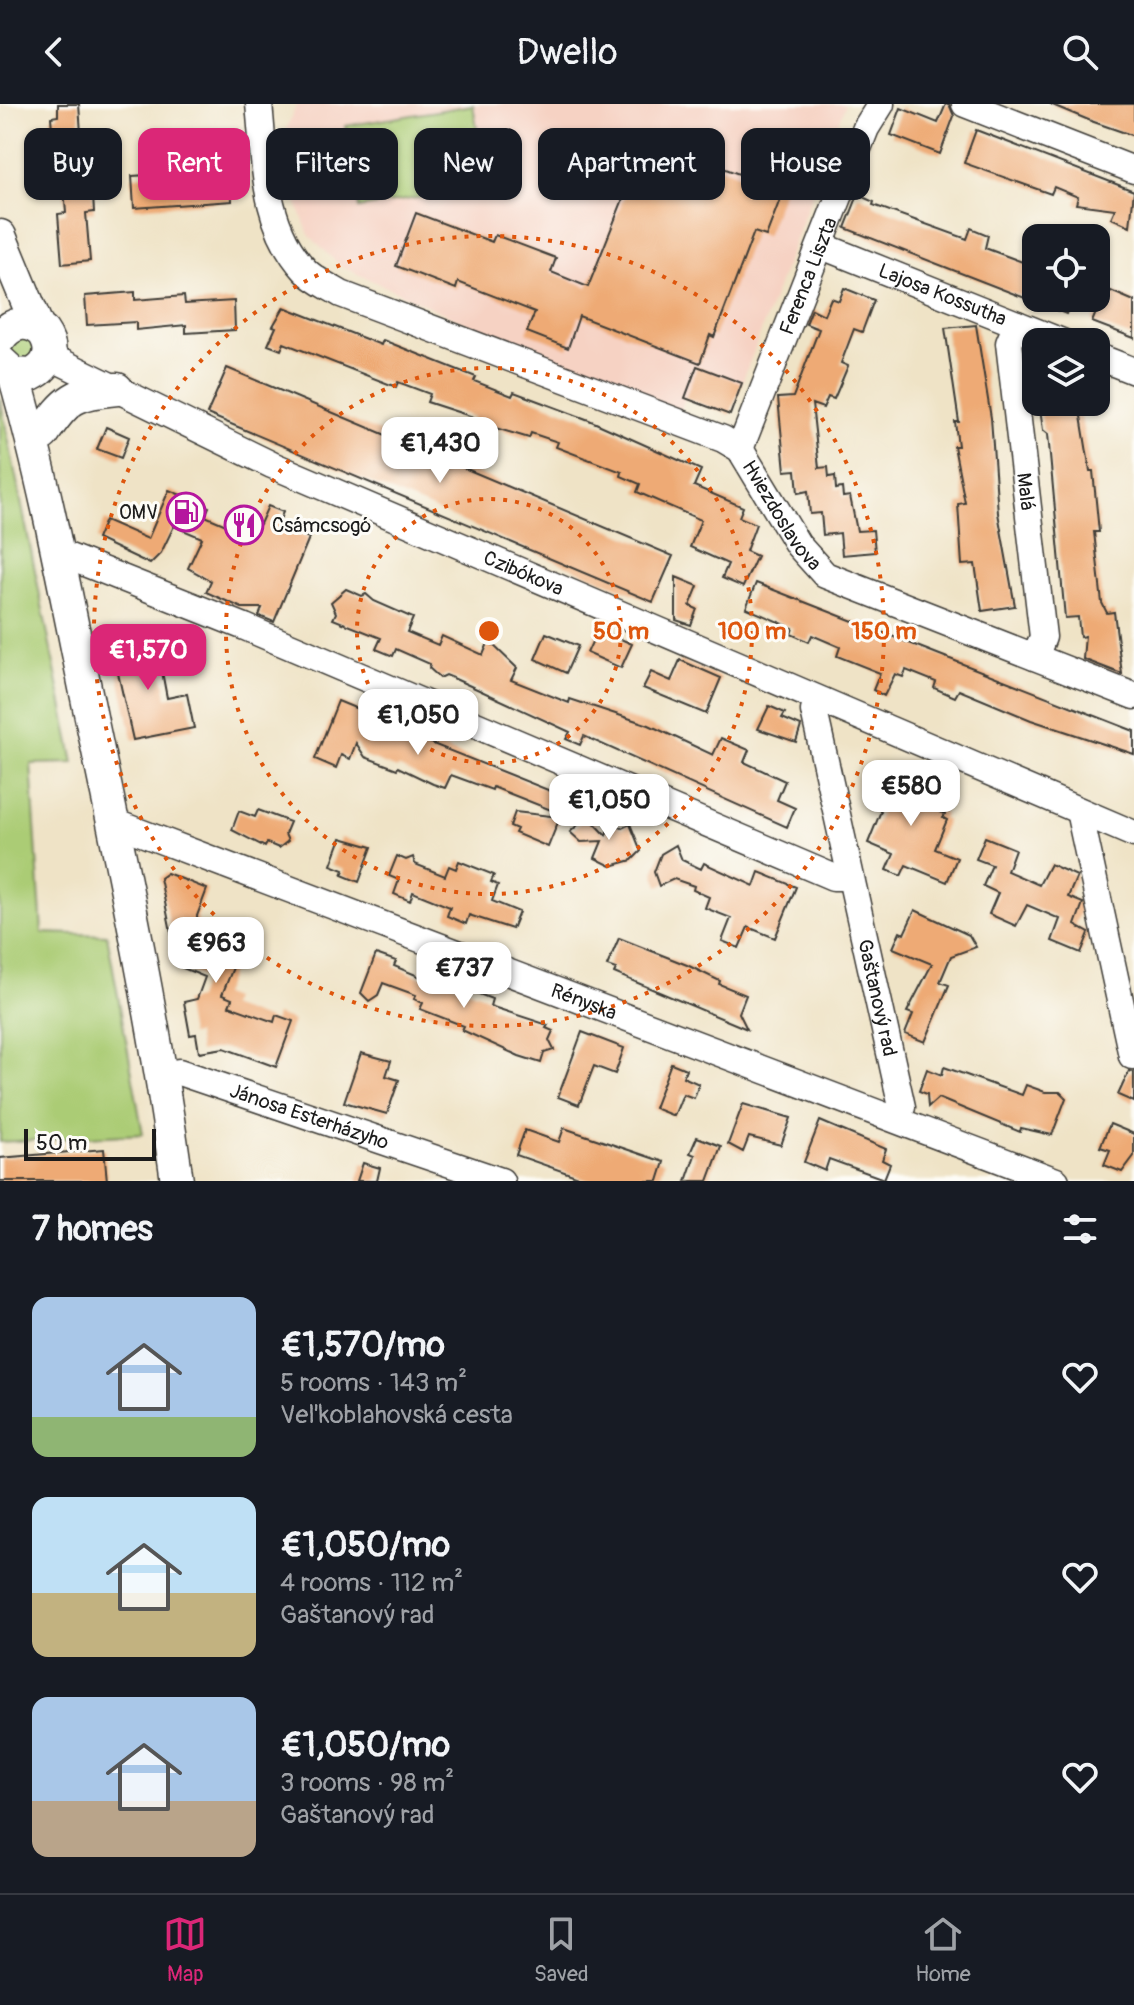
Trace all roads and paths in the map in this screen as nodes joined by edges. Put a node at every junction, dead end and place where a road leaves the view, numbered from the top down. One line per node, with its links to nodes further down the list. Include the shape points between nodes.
1 (259, 104): 15 (street, Hviezdoslavova, via 272,213 306,272 341,294)
2 (881, 104): 6 (street, Ferenca Liszta, via 866,128)
3 (965, 104): 4 (street)
4 (1134, 170)
5 (0, 236): 10 (main road)
6 (822, 246): 8 (street, Lajosa Kossutha); 15 (street, Ferenca Liszta)
7 (2, 272): 10 (main road)
8 (1017, 324): 9 (street, Lajosa Kossutha); 18 (street, Malá, via 1009,343 1043,637)
9 (1027, 328)
10 (22, 350): 13 (street, Czibókova); 14 (main road); 16 (main road)
11 (1110, 362): 12 (street)
12 (1134, 371)
13 (117, 389): 14 (main road, via 82,392 69,400); 20 (street, Czibókova, via 272,465)
14 (43, 434): 16 (main road)
15 (740, 449): 18 (street, Hviezdoslavova, via 798,545 825,575)
16 (43, 476): 17 (main road)
17 (57, 552): 22 (main road); 24 (street, via 833,877)
18 (1035, 657): 19 (street, Hviezdoslavova)
19 (1134, 696)
20 (817, 699): 21 (street, Czibókova); 24 (street, Gaštanový rad, via 814,711)
21 (1079, 811): 23 (street, Czibókova); 25 (street)
22 (113, 822): 26 (main road); 27 (street, Rényska)
23 (1134, 834)
24 (850, 877): 27 (street, Gaštanový rad, via 902,1107)
25 (1132, 1056)
26 (161, 1075): 28 (main road); 29 (street, Jánosa Esterházyho, via 179,1072)
27 (895, 1118): 30 (street, Rényska)
28 (177, 1181)
29 (501, 1181)
30 (1056, 1181)

